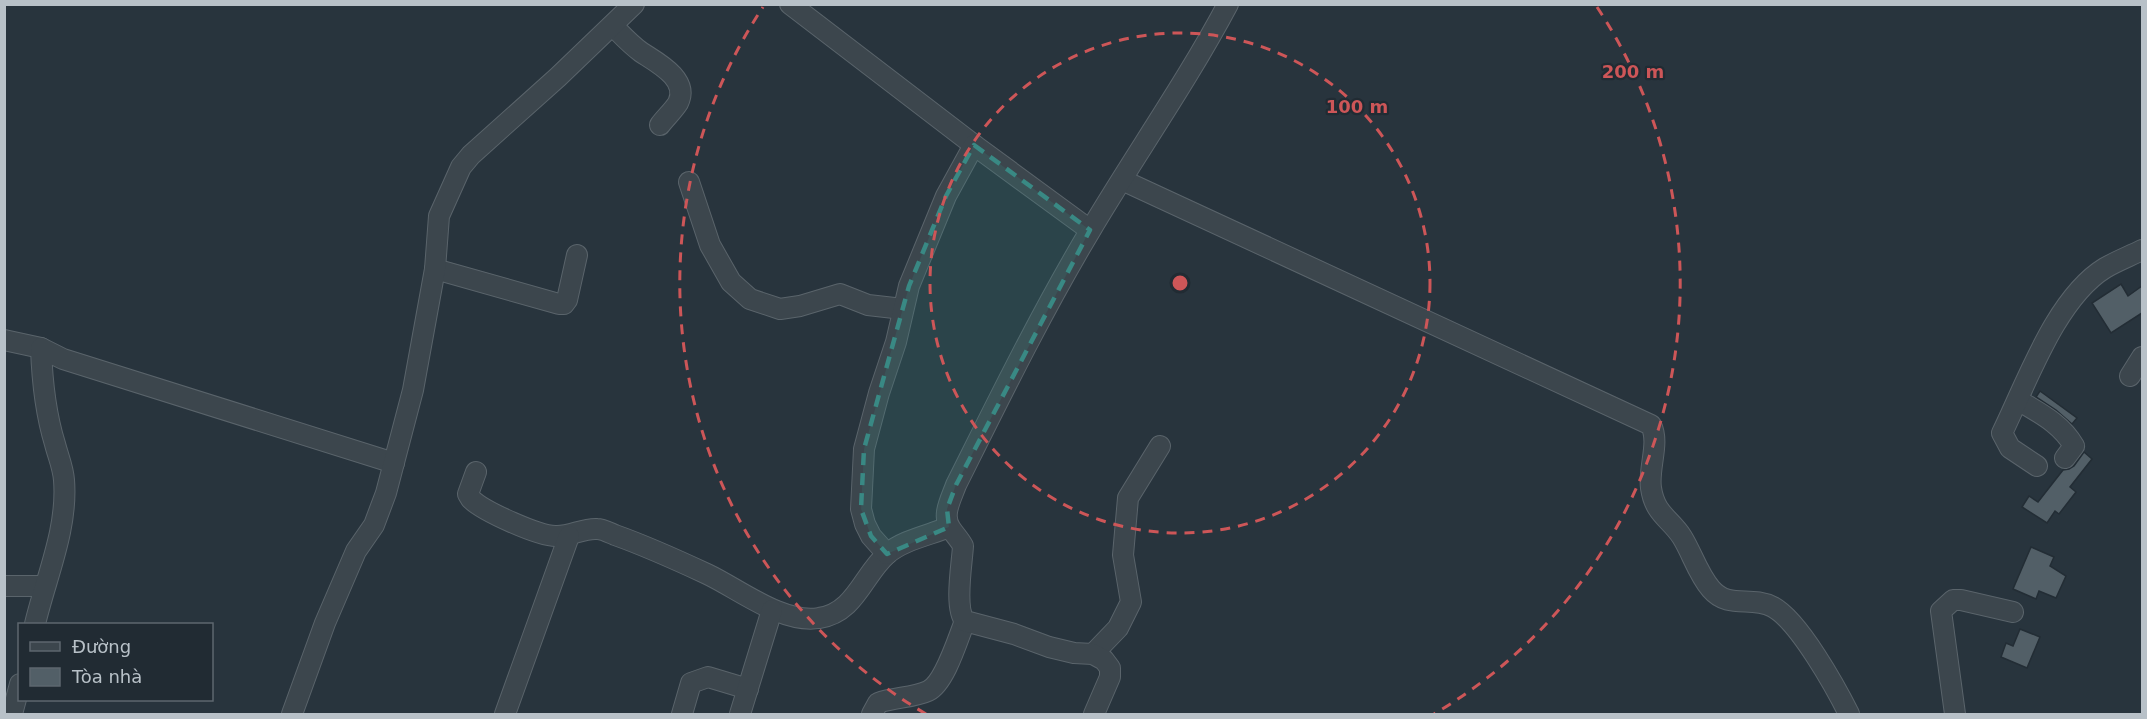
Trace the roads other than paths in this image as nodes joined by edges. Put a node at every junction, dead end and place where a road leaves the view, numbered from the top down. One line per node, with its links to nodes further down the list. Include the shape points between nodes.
1 (634, 4): 4 (street)
2 (790, 4): 6 (street)
3 (1228, 4): 7 (street)
4 (613, 26): 5 (street, via 668,70 680,89 678,103); 12 (street, via 461,167 440,216)
5 (660, 125)
6 (974, 145): 9 (street); 13 (street, via 946,196)
7 (1122, 180): 9 (street); 43 (street, via 1651,425 1654,501 1679,531 1709,586 1728,601 1761,602 1775,608 1802,638)
8 (689, 182): 13 (street, via 710,245 731,282 750,300 780,309 840,294 868,305)
9 (1090, 230): 24 (street, via 1029,339 956,485 947,509)
10 (2142, 250): 18 (street, via 2104,269 2068,303)
11 (577, 255): 12 (street, via 564,304)
12 (435, 269): 21 (street, via 413,390)
13 (903, 309): 26 (street, via 869,427 861,477 865,524)
14 (4, 340): 15 (street)
15 (41, 348): 21 (street); 28 (street, via 65,497 62,529)
16 (2142, 357): 17 (street)
17 (2130, 376)
18 (2018, 400): 20 (street, via 2067,434 2073,446); 22 (street, via 2002,433 2010,448)
19 (1160, 446): 33 (street, via 1128,498 1123,555 1131,603 1118,628)
20 (2065, 458)
21 (394, 464): 37 (street, via 374,525 356,551)
22 (2037, 466)
23 (476, 472): 25 (street, via 468,494 474,503 539,532)
24 (949, 527): 26 (street); 31 (street, via 963,546 960,612)
25 (568, 536): 29 (street, via 597,529 614,535 708,574); 38 (street)
26 (887, 554): 29 (street, via 852,600 831,615 804,618)
27 (4, 586): 28 (street)
28 (44, 586): 32 (street)
29 (772, 610): 34 (street)
30 (2013, 612): 44 (street, via 1961,600 1953,600 1941,611)
31 (965, 621): 33 (street, via 1049,647); 41 (street, via 939,682 919,694 878,703)
32 (34, 623)
33 (1093, 654): 42 (street, via 1110,668)
34 (748, 689): 39 (street, via 708,677 691,683); 40 (street)
35 (18, 692): 36 (street)
36 (12, 714)
37 (292, 714)
38 (505, 714)
39 (682, 714)
40 (740, 714)
41 (872, 714)
42 (1094, 714)
43 (1849, 714)
44 (1955, 714)

